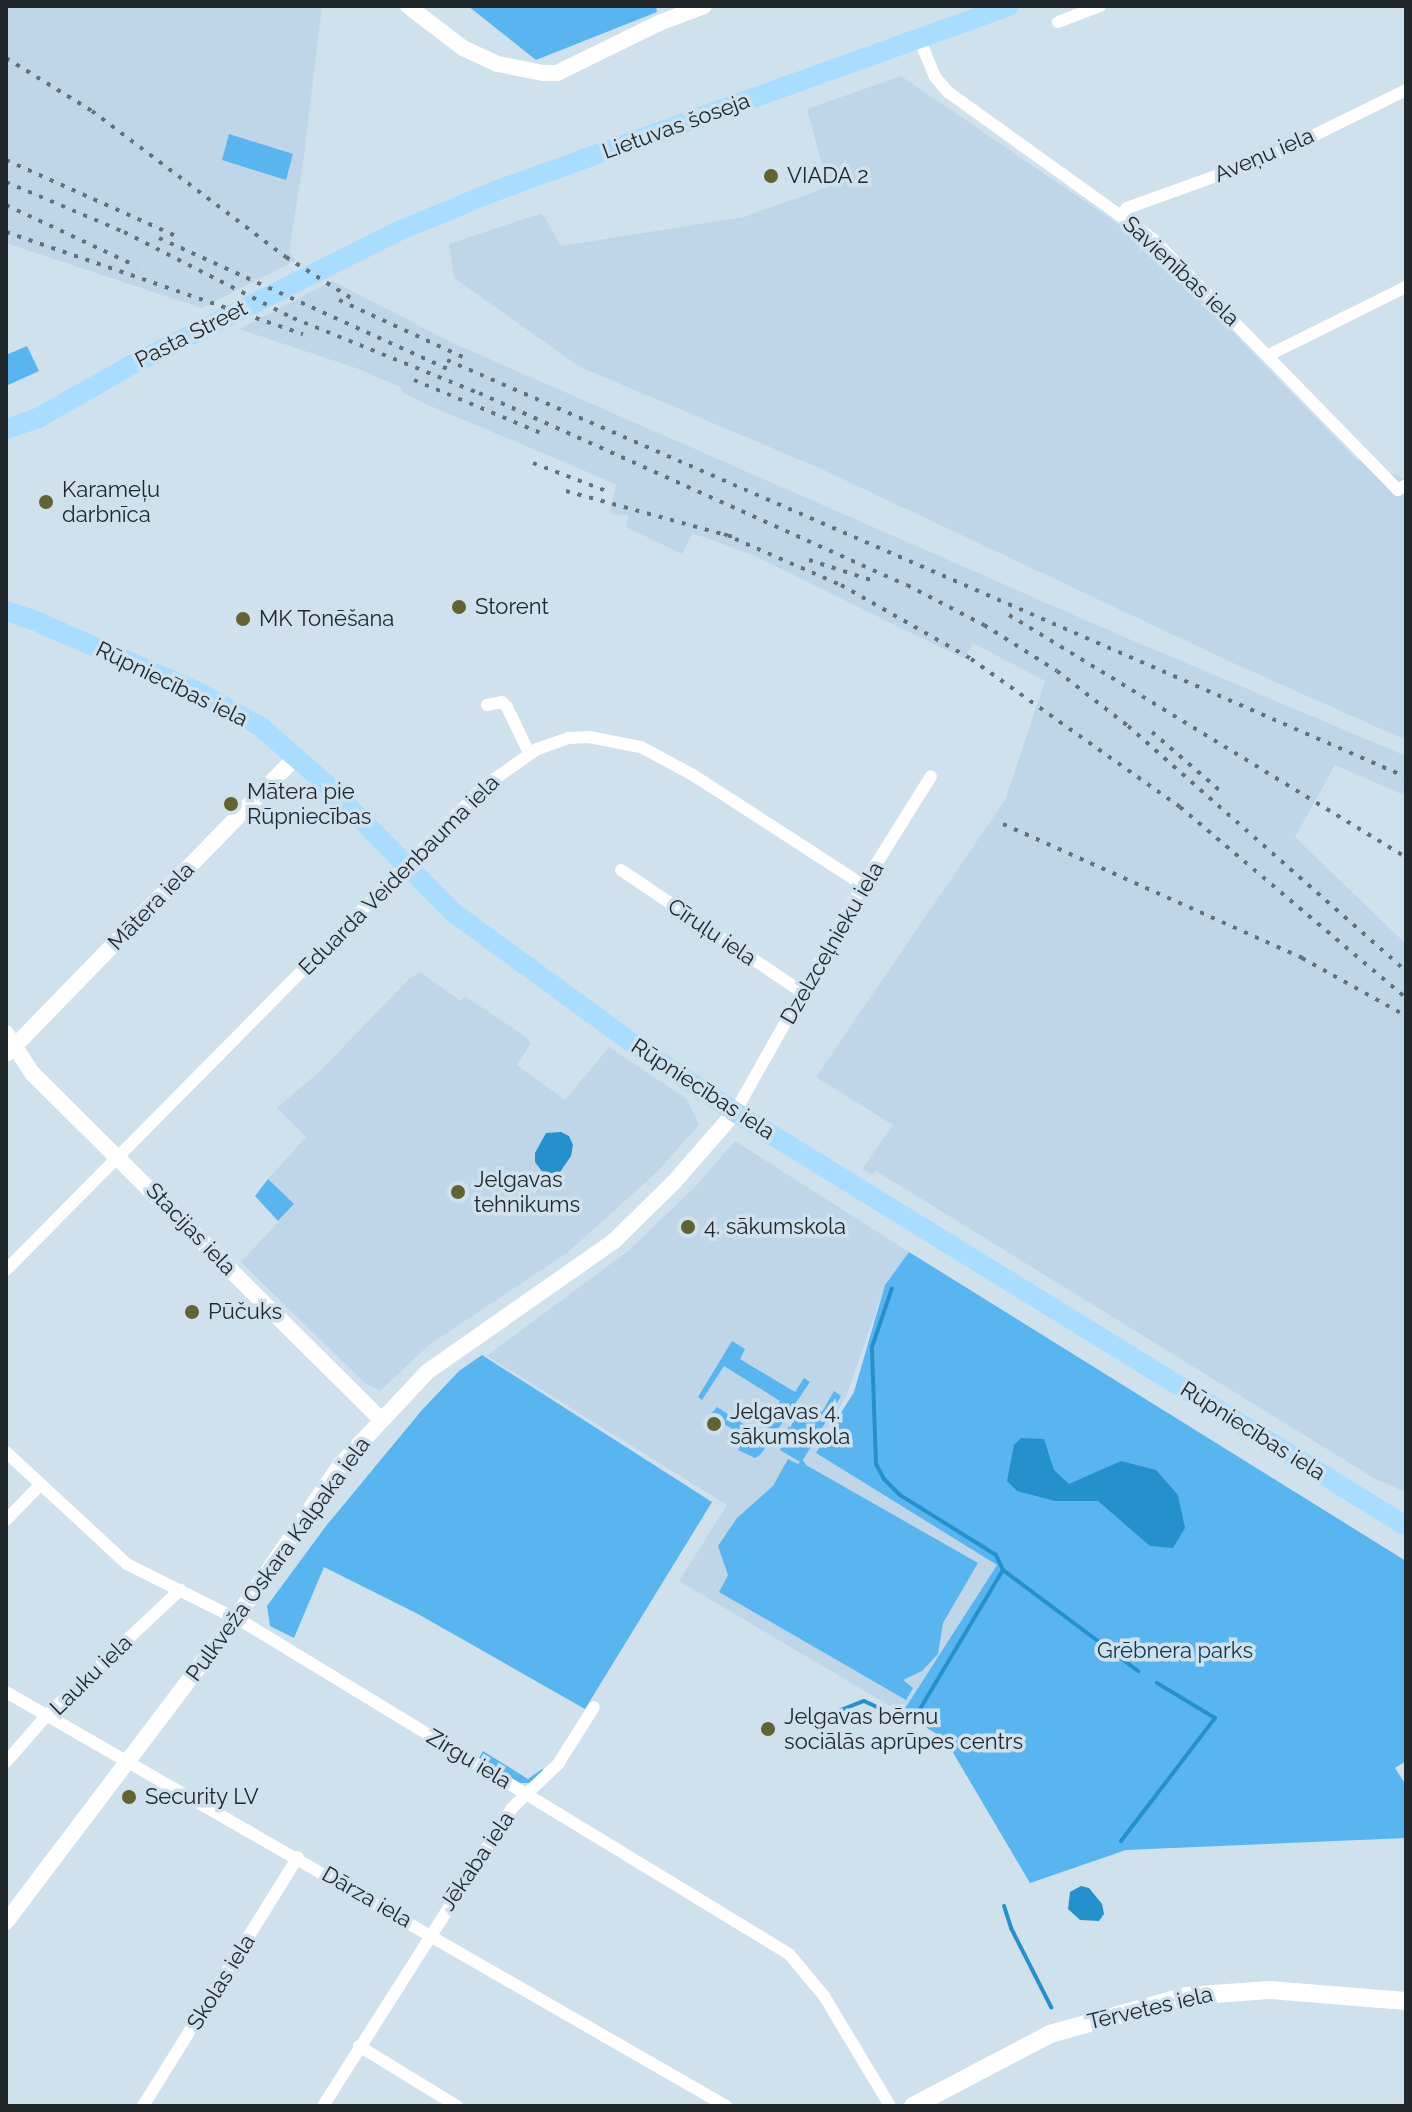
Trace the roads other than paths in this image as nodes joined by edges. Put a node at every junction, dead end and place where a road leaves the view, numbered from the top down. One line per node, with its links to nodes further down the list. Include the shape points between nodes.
1 (408, 6): 2 (street, via 463,48 498,64 557,73)
2 (704, 6)
3 (1009, 6): 6 (main road, Lietuvas šoseja)
4 (1100, 6): 5 (street)
5 (1058, 22)
6 (919, 38): 8 (street, Savienības iela, via 935,77 948,92); 9 (main road, Lietuvas šoseja, via 479,197)
7 (1406, 90): 8 (street, Aveņu iela, via 1274,155 1127,208)
8 (1121, 215): 11 (street, Savienības iela, via 1175,260)
9 (347, 255): 12 (main road, Pasta Street)
10 (1406, 287): 11 (street)
11 (1269, 355): 15 (street, Savienības iela)
12 (38, 418): 13 (main road, Pasta Street); 14 (main road, Pasta Street)
13 (6, 429)
14 (6, 444)
15 (1402, 487)
16 (6, 601): 18 (main road, Rūpniecības iela)
17 (6, 611): 18 (main road, Rūpniecības iela)
18 (31, 619): 21 (main road, Rūpniecības iela, via 200,693 261,727)
19 (487, 705): 20 (street, via 502,702)
20 (529, 753): 23 (street, Eduarda Veidenbauma iela, via 486,785); 25 (street, Eduarda Veidenbauma iela, via 569,738 614,739 641,747)
21 (297, 756): 23 (main road, Rūpniecības iela); 27 (street, Mātera iela)
22 (931, 776): 25 (street, Dzelzceļnieku iela)
23 (406, 868): 28 (main road, Rūpniecības iela, via 509,954); 29 (street, Eduarda Veidenbauma iela)
24 (621, 870): 26 (street, Cīruļu iela)
25 (863, 885): 26 (street, Dzelzceļnieku iela)
26 (802, 992): 28 (street, Dzelzceļnieku iela)
27 (8, 1045): 29 (street, Stacijas iela)
28 (735, 1112): 31 (street, Pulkveža Oskara Kalpaka iela, via 613,1242 440,1362); 35 (main road, Rūpniecības iela)
29 (119, 1155): 30 (street, Eduarda Veidenbauma iela); 31 (street, Stacijas iela)
30 (6, 1270)
31 (382, 1420): 37 (street, Pulkveža Oskara Kalpaka iela, via 341,1464)
32 (6, 1452): 33 (street, Zirgu iela)
33 (40, 1485): 34 (street); 36 (street, Zirgu iela, via 114,1555)
34 (6, 1520)
35 (1406, 1526)
36 (180, 1590): 37 (street, Zirgu iela); 40 (street, Lauku iela)
37 (236, 1618): 42 (street, Pulkveža Oskara Kalpaka iela); 43 (street, Zirgu iela)
38 (6, 1692): 40 (street, Dārza iela)
39 (594, 1707): 43 (street, Jēkaba iela, via 558,1764)
40 (47, 1715): 41 (street, Lauku iela); 42 (street, Dārza iela)
41 (6, 1762)
42 (128, 1762): 44 (street, Dārza iela); 45 (street, Pulkveža Oskara Kalpaka iela)
43 (526, 1793): 46 (street, Jēkaba iela); 53 (street, Zirgu iela, via 789,1954 824,1996)
44 (298, 1857): 46 (street, Dārza iela); 49 (street, Skolas iela)
45 (7, 1918)
46 (430, 1932): 48 (street, Jēkaba iela); 52 (street, Dārza iela)
47 (1406, 2001): 54 (main road, Tērvetes iela, via 1269,1990 1173,1999 1050,2034)
48 (359, 2046): 50 (street, Jēkaba iela); 51 (street)
49 (143, 2106)
50 (323, 2106)
51 (457, 2106)
52 (726, 2106)
53 (890, 2106)
54 (913, 2106)

